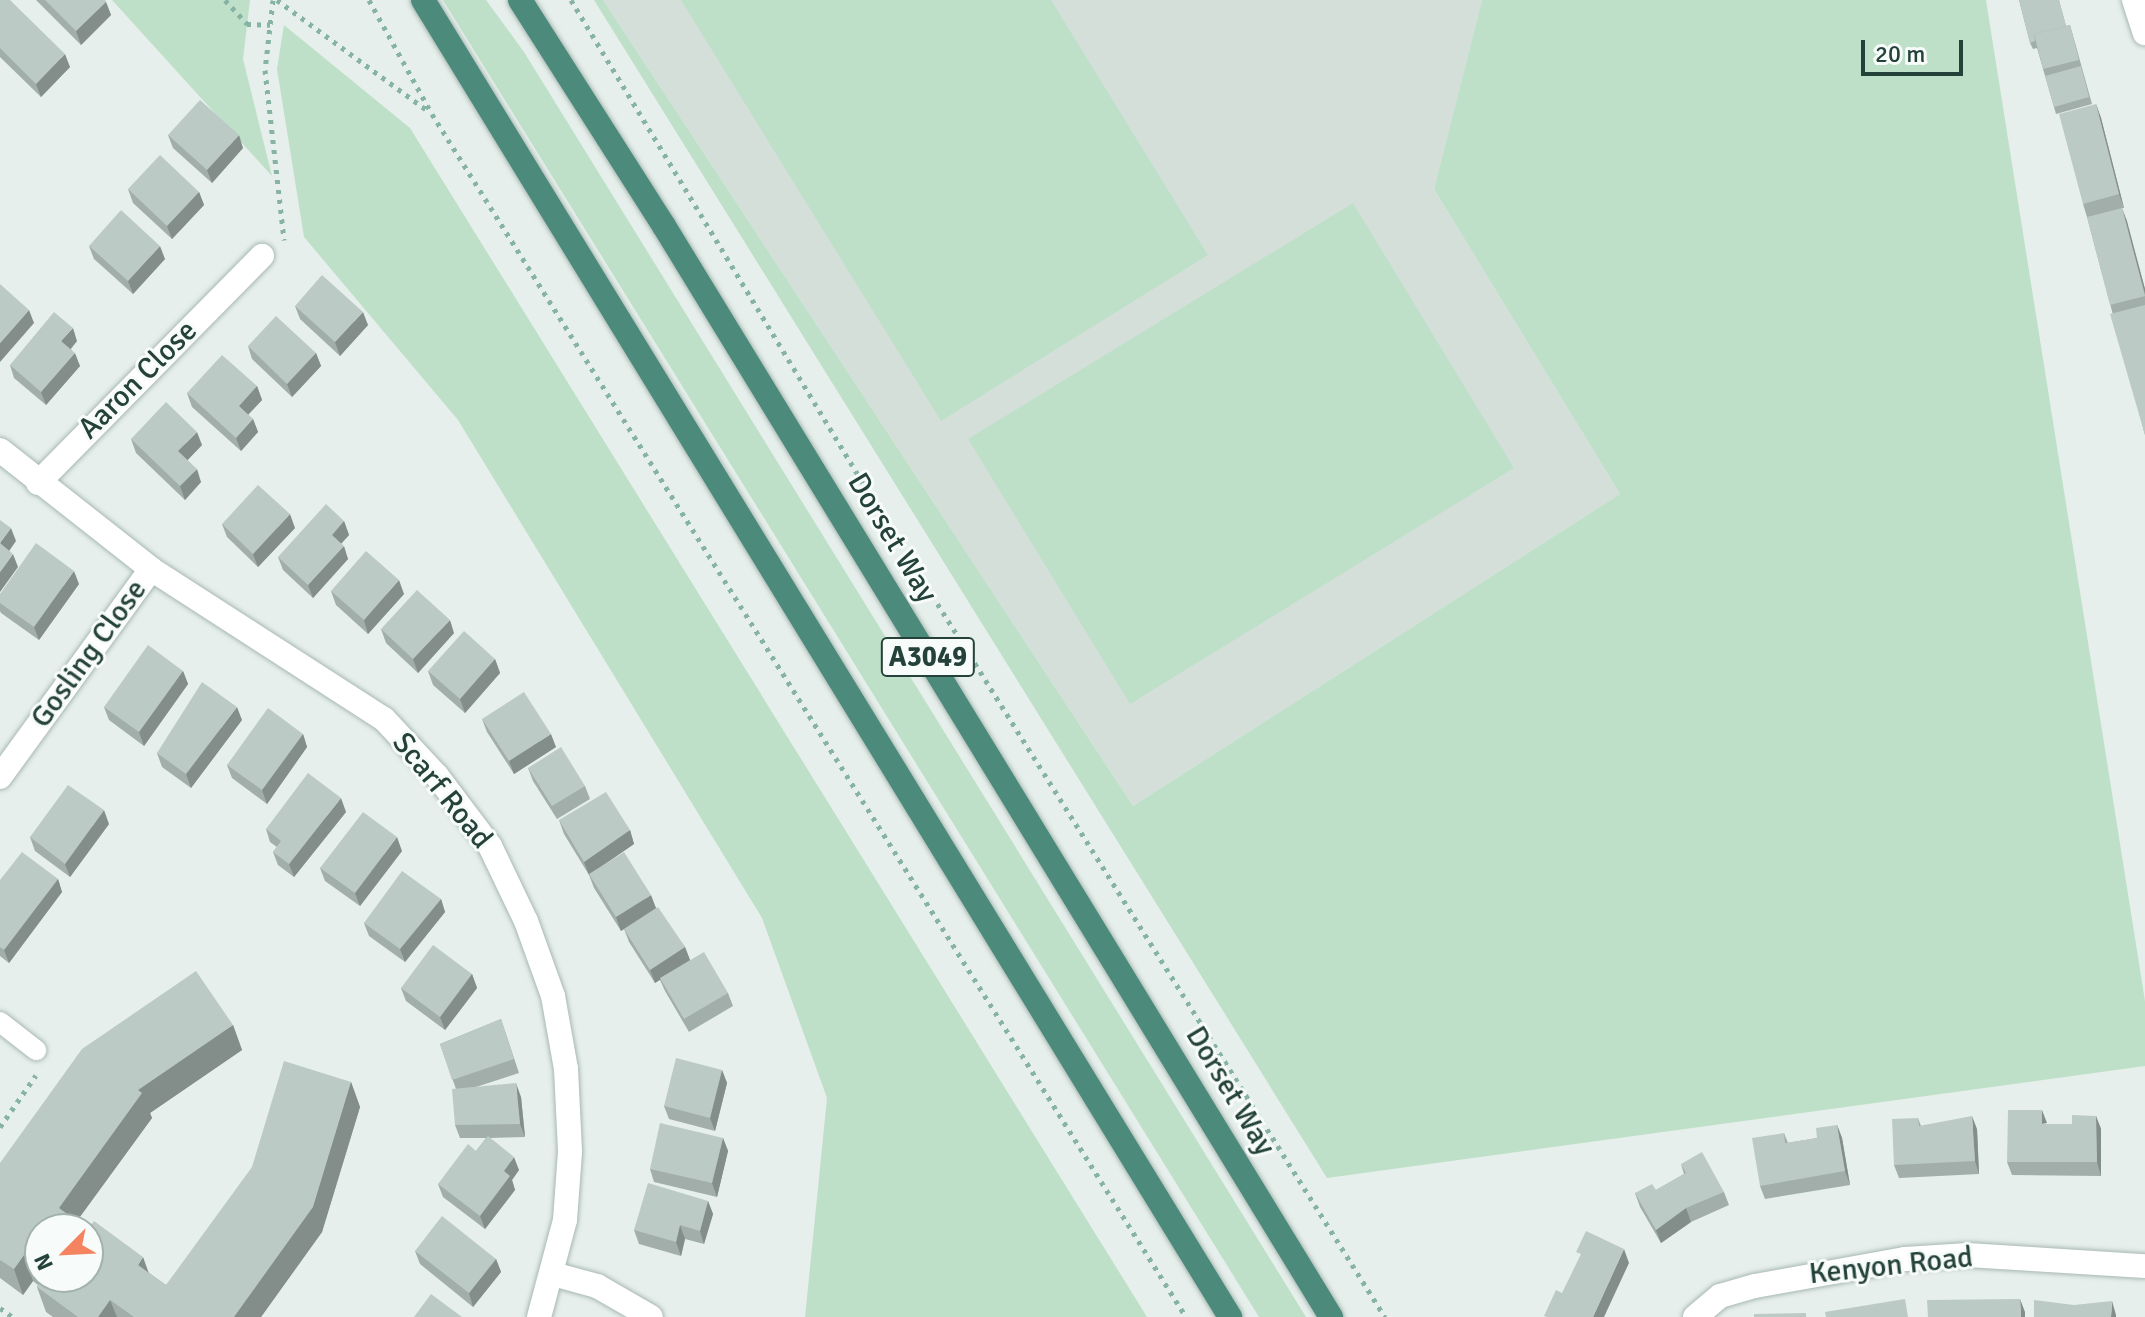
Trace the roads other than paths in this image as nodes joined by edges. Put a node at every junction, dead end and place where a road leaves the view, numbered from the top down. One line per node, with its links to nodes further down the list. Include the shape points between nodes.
1 (423, 0): 16 (highway, A3049)
2 (520, 0): 17 (highway, Dorset Way / A3049)
3 (2134, 0): 4 (street)
4 (2145, 33)
5 (262, 256): 7 (street, Aaron Close, via 248,285)
6 (0, 450): 7 (street, Scarf Road)
7 (38, 483): 8 (street, Scarf Road)
8 (151, 569): 9 (street, Gosling Close); 13 (street, Scarf Road, via 384,719 437,776 490,846 553,996 566,1069 570,1152 565,1220)
9 (0, 777)
10 (0, 1022): 11 (lane)
11 (36, 1050)
12 (2145, 1266): 18 (street, Kenyon Road, via 1968,1255 1905,1259 1755,1286 1720,1296)
13 (553, 1274): 14 (street, Scarf Road); 15 (street, via 597,1286)
14 (539, 1317)
15 (651, 1317)
16 (1230, 1317)
17 (1331, 1317)
18 (1695, 1317)

